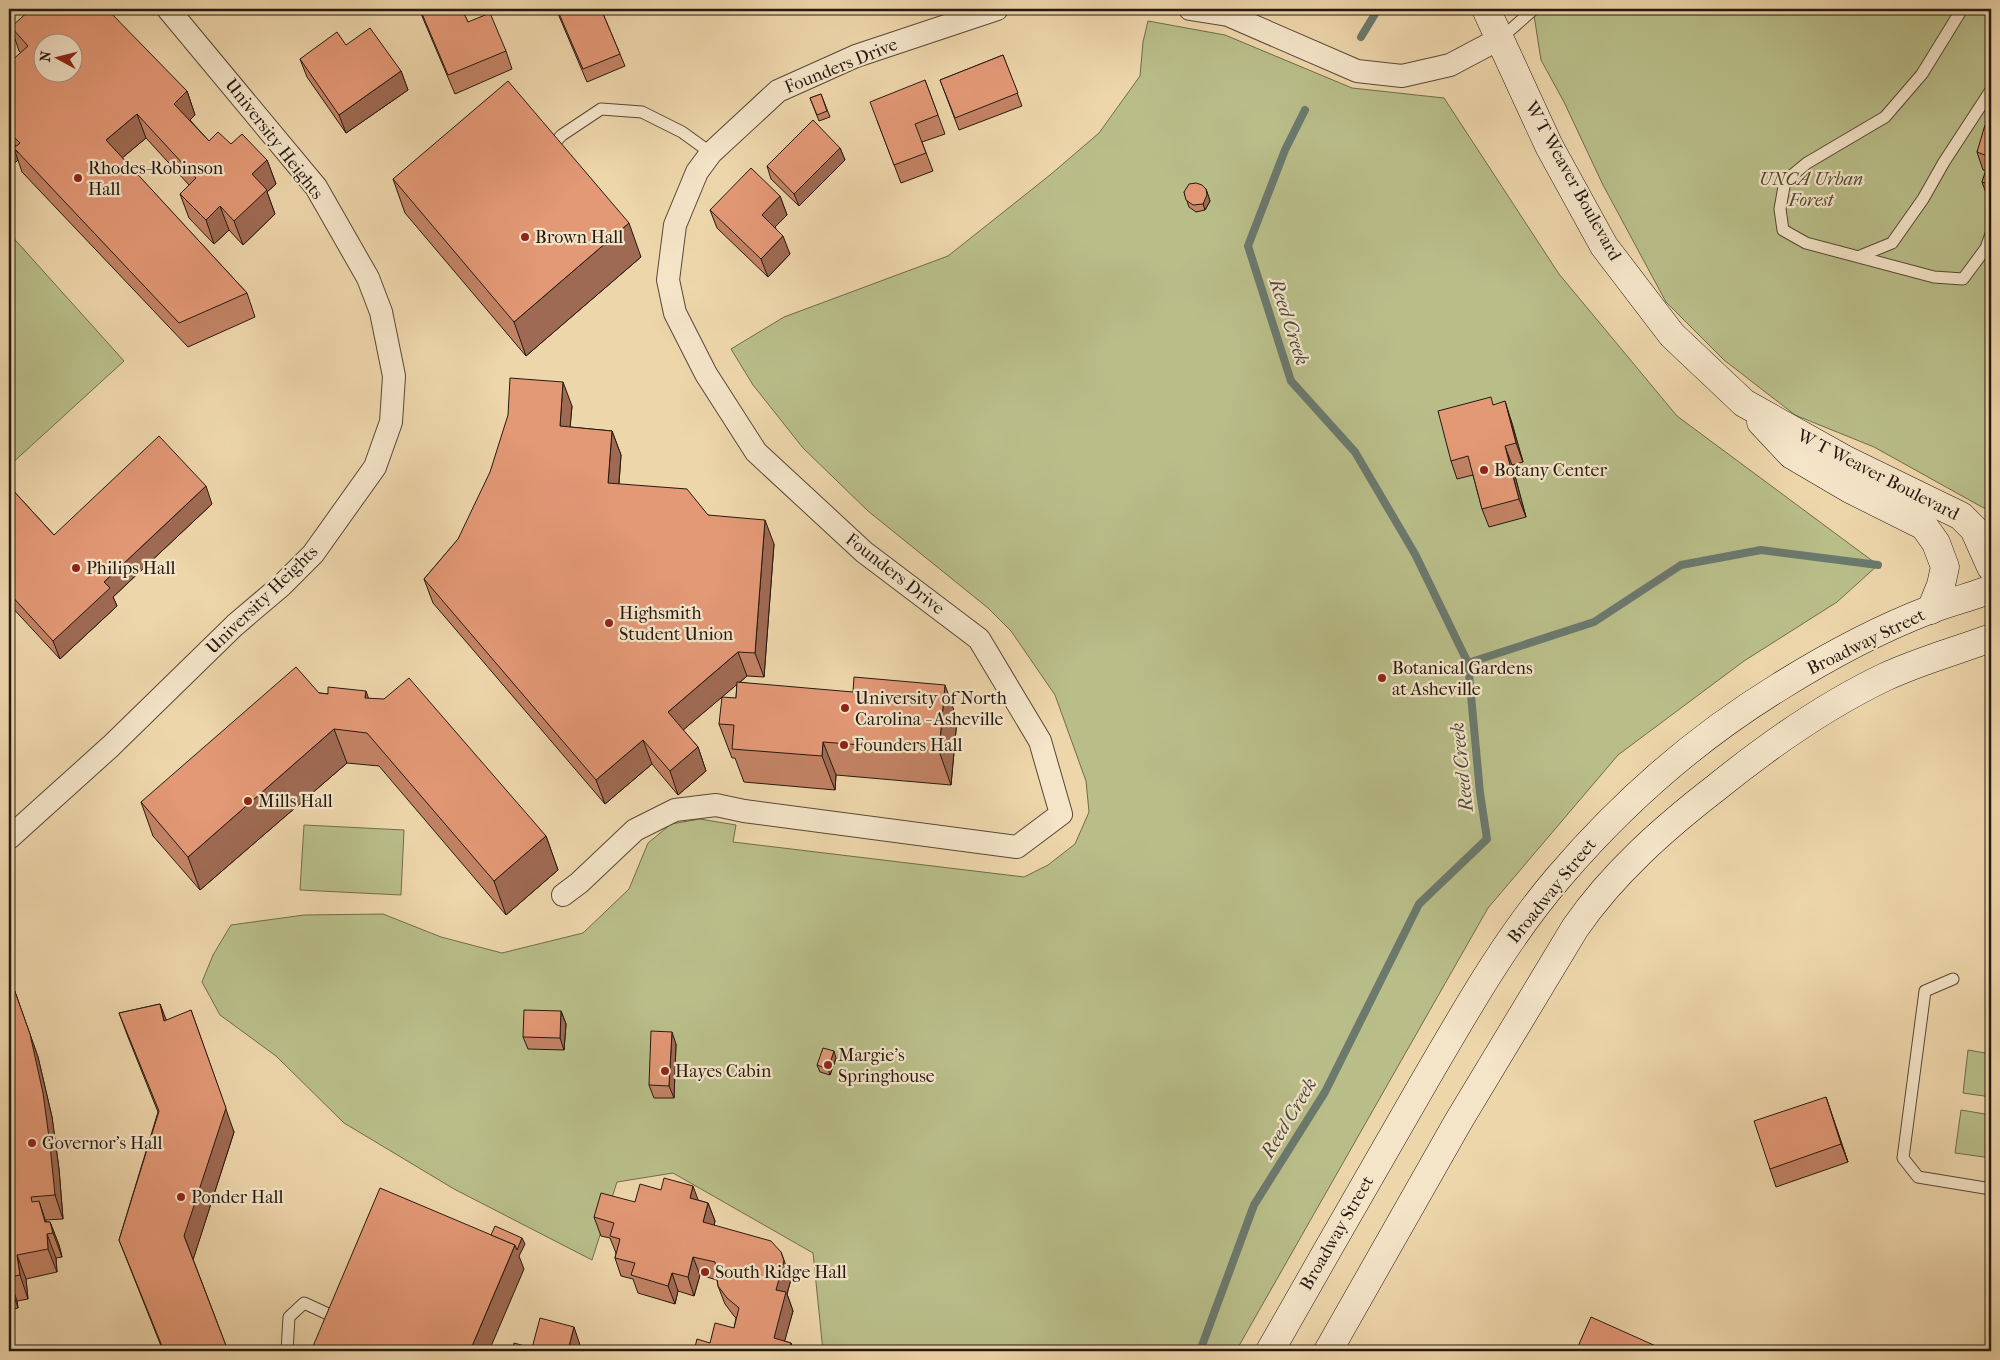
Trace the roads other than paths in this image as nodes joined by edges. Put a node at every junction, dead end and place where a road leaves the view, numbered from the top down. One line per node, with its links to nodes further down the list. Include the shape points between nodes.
1 (168, 9): 18 (street, University Heights, via 316,188 368,278 381,312 394,376 391,422 375,467 312,554 111,746)
2 (997, 9): 10 (street, Founders Drive, via 856,56 778,91)
3 (1190, 9): 7 (street, via 1228,15 1357,71 1402,76 1450,65)
4 (1486, 9): 7 (main road, W T Weaver Boulevard)
5 (1534, 9): 7 (lane)
6 (1962, 9): 12 (lane, via 1922,74 1885,117 1807,163 1785,181 1780,209 1783,230 1806,243)
7 (1499, 39): 13 (main road, W T Weaver Boulevard, via 1549,146 1604,246 1672,335)
8 (1991, 90): 12 (lane, via 1892,243)
9 (549, 148): 10 (lane, via 562,135 601,109 642,112 682,132)
10 (711, 153): 19 (street, Founders Drive, via 697,172 675,225 668,280 675,313 706,374 756,452 864,552 979,639 1040,741 1061,814 1017,847 716,805 675,810 635,830)
11 (1991, 234): 12 (lane, via 1986,248 1963,279 1934,277)
12 (1860, 256)
13 (1744, 403): 14 (main road, W T Weaver Boulevard, via 1844,459 1961,516 1974,529); 16 (main road, W T Weaver Boulevard, via 1792,455 1924,526 1936,543 1944,567)
14 (1991, 567)
15 (1991, 590): 16 (main road, Broadway Street)
16 (1931, 610): 24 (main road, Broadway Street, via 1889,627 1813,667 1730,719 1624,807 1558,878 1513,937 1463,1016)
17 (1991, 638): 25 (main road, via 1886,677 1818,713 1747,762 1684,813 1594,900 1458,1122)
18 (9, 838)
19 (564, 895)
20 (1953, 979): 21 (lane, via 1925,991 1903,1158 1918,1177)
21 (1991, 1189)
22 (343, 1321): 23 (lane, via 304,1303 289,1317)
23 (287, 1351)
24 (1270, 1351)
25 (1328, 1351)

